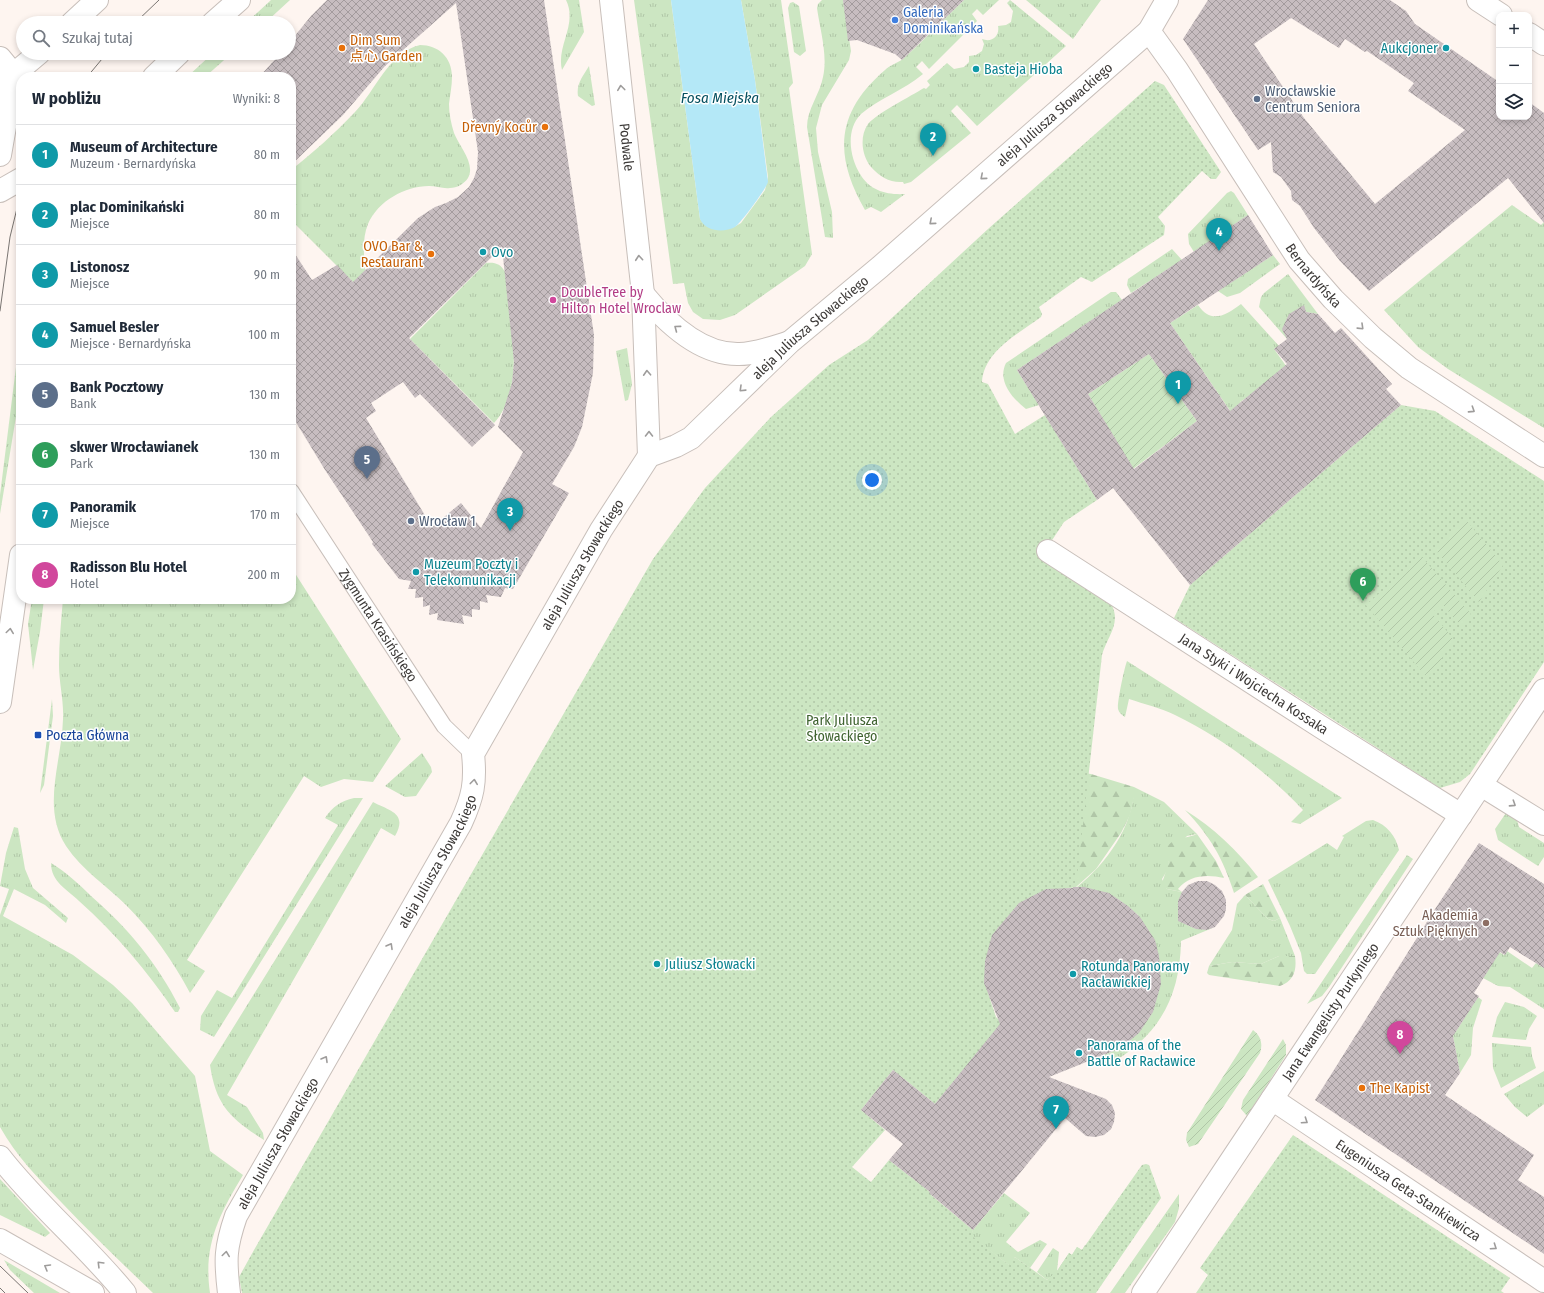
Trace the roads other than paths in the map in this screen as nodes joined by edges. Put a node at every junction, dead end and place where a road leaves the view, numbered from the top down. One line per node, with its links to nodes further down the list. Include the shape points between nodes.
1 (97, 0): 7 (street)
2 (239, 0): 8 (street)
3 (611, 0): 21 (street, Podwale, one-way to 3)
4 (1166, 0): 9 (street, aleja Juliusza Słowackiego)
5 (1478, 0): 6 (street)
6 (1496, 12)
7 (80, 16)
8 (221, 16)
9 (1149, 31): 22 (street, aleja Juliusza Słowackiego, one-way to 22, via 886,262); 24 (street, Bernardyńska, one-way to 24, via 1299,260 1333,299 1409,368)
10 (1532, 36): 11 (street)
11 (1544, 44)
12 (0, 58): 17 (street)
13 (32, 60): 15 (street)
14 (172, 60): 16 (street)
15 (20, 72)
16 (159, 72)
17 (12, 80): 18 (street)
18 (0, 155)
19 (16, 182): 20 (street)
20 (0, 191)
21 (643, 294): 22 (street, one-way to 21, via 738,354 710,348 690,337 659,313); 23 (street, Podwale, one-way to 21)
22 (790, 342): 23 (street, aleja Juliusza Słowackiego, one-way to 23, via 691,438)
23 (649, 456): 31 (street, aleja Juliusza Słowackiego, via 601,530)
24 (1544, 456)
25 (296, 499): 31 (lane, Zygmunta Krasińskiego, via 444,726)
26 (1048, 551): 33 (street, Jana Styki i Wojciecha Kossaka)
27 (16, 586): 28 (street, one-way to 27)
28 (2, 671): 30 (street)
29 (1544, 690): 32 (street, Jana Ewangelisty Purkyniego)
30 (0, 702)
31 (473, 754): 41 (street, aleja Juliusza Słowackiego, one-way to 31, via 225,1261 236,1216 461,823 470,803 475,778)
32 (1481, 785): 33 (street, Jana Ewangelisty Purkyniego); 34 (street, one-way to 34)
33 (1461, 815): 35 (street, Jana Ewangelisty Purkyniego)
34 (1544, 824)
35 (1272, 1099): 38 (street, Eugeniusza Geta-Stankiewicza, one-way to 38); 42 (street, Jana Ewangelisty Purkyniego)
36 (0, 1157): 40 (street, one-way to 36, via 107,1270 53,1218)
37 (0, 1240): 39 (street, one-way to 37)
38 (1544, 1280)
39 (93, 1293)
40 (125, 1293)
41 (229, 1293)
42 (1143, 1293)

